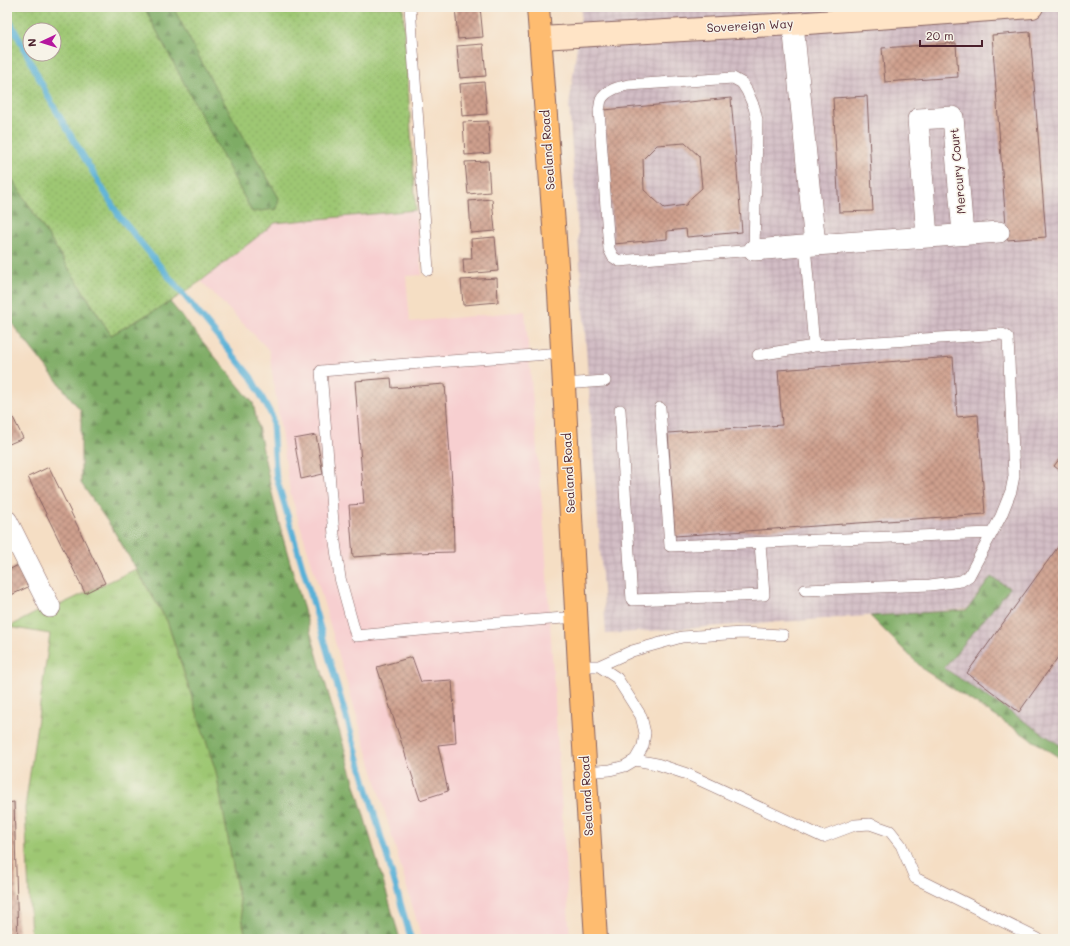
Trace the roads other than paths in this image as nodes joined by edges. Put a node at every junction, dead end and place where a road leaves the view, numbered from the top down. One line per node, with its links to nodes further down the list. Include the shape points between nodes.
1 (410, 7): 12 (lane)
2 (538, 7): 6 (main road, Sealand Road)
3 (1032, 7): 4 (street, Sovereign Way)
4 (869, 12): 5 (street, Sovereign Way)
5 (793, 24): 6 (street, Sovereign Way); 10 (street)
6 (540, 38): 14 (main road, Sealand Road)
7 (999, 232): 8 (street)
8 (963, 234): 9 (street); 9 (street, Mercury Court, via 953,117 918,119)
9 (927, 237): 10 (street)
10 (810, 245): 11 (street); 13 (lane)
11 (754, 250): 11 (lane, via 619,262 614,258 609,249 599,110 606,93 628,85 733,78 742,83 754,107 757,120)
12 (428, 270)
13 (814, 346): 15 (lane); 21 (lane, via 1002,334 1008,338 1014,476 1011,491)
14 (563, 353): 17 (main road, Sealand Road); 25 (lane, via 321,371 334,535 340,578 356,636)
15 (758, 355)
16 (605, 381): 17 (lane)
17 (564, 384): 25 (main road, Sealand Road)
18 (660, 408): 22 (lane, via 670,546)
19 (620, 410): 22 (lane, via 632,600 764,595)
20 (7, 521): 24 (street)
21 (991, 533): 22 (lane); 23 (lane, via 969,576 961,581 930,586)
22 (760, 543)
23 (805, 590)
24 (50, 607)
25 (577, 617): 27 (main road, Sealand Road)
26 (783, 635): 27 (lane, via 682,637)
27 (589, 666): 28 (lane, via 617,678 641,716 645,733 643,746); 29 (main road, Sealand Road)
28 (635, 760): 29 (lane, via 610,770); 31 (lane, via 687,774 823,837 855,826 870,824 890,831 901,845 915,878)
29 (585, 772): 30 (main road, Sealand Road)
30 (596, 939)
31 (1038, 939)

